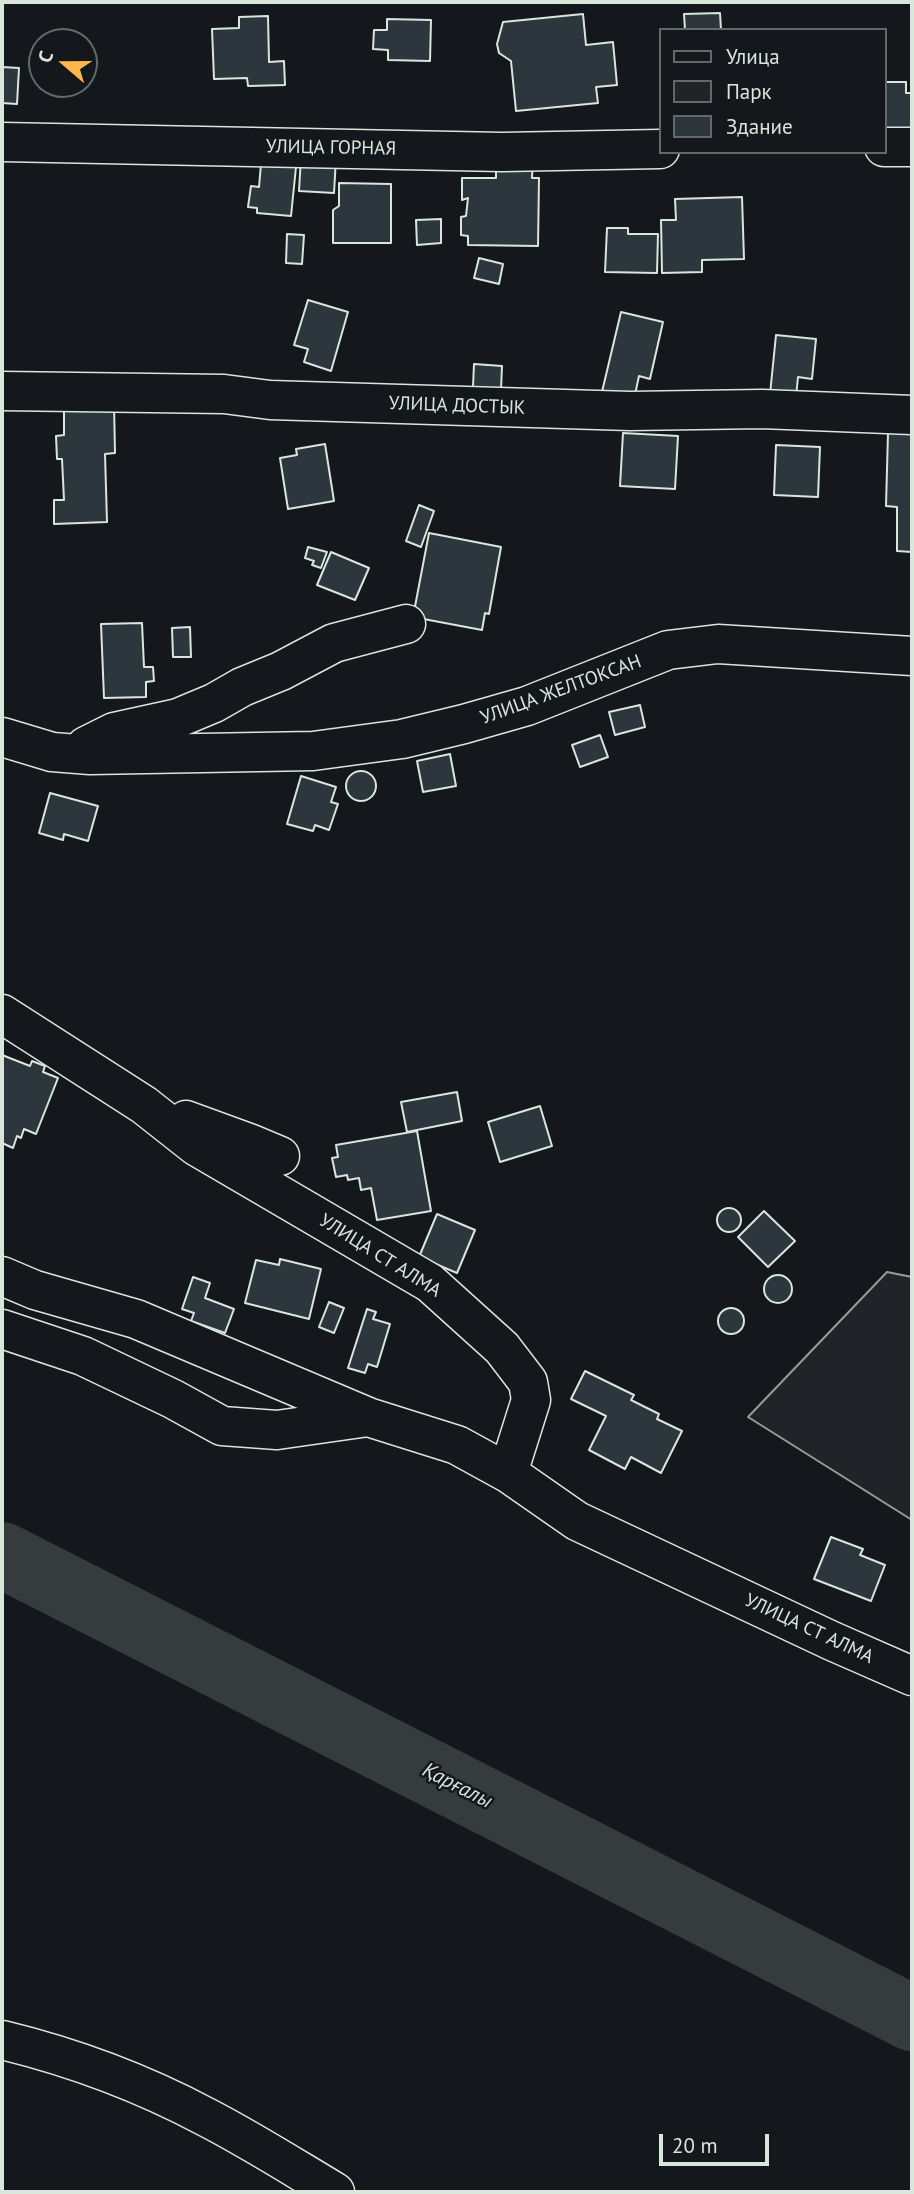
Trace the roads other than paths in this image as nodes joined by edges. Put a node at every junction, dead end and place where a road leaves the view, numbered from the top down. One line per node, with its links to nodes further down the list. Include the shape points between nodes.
1 (2, 142): 4 (street, УЛИЦА ГОРНАЯ, via 502,152)
2 (912, 147): 3 (street)
3 (886, 148)
4 (659, 149)
5 (2, 391): 6 (street, УЛИЦА ДОСТЫК)
6 (912, 415)
7 (406, 624): 10 (street, via 334,643 202,708 114,732)
8 (912, 656): 10 (street, УЛИЦА ЖЕЛТОКСАН, via 718,644 681,648 527,706 402,739 313,751)
9 (2, 737): 10 (street, УЛИЦА ЖЕЛТОКСАН)
10 (72, 754)
11 (2, 1014): 12 (street, УЛИЦА СТ АЛМА)
12 (144, 1105): 13 (street); 17 (street, УЛИЦА СТ АЛМА, via 196,1146 430,1283 502,1348 528,1382 531,1400)
13 (280, 1156)
14 (2, 1276): 16 (street, via 136,1319)
15 (2, 1329): 16 (street, via 83,1356 222,1426 277,1430)
16 (368, 1417): 17 (street, via 457,1445)
17 (508, 1473): 18 (street, УЛИЦА СТ АЛМА, via 577,1521)
18 (912, 1675)
19 (2, 2040): 20 (street, via 64,2057 147,2089 207,2117)
20 (335, 2192)

